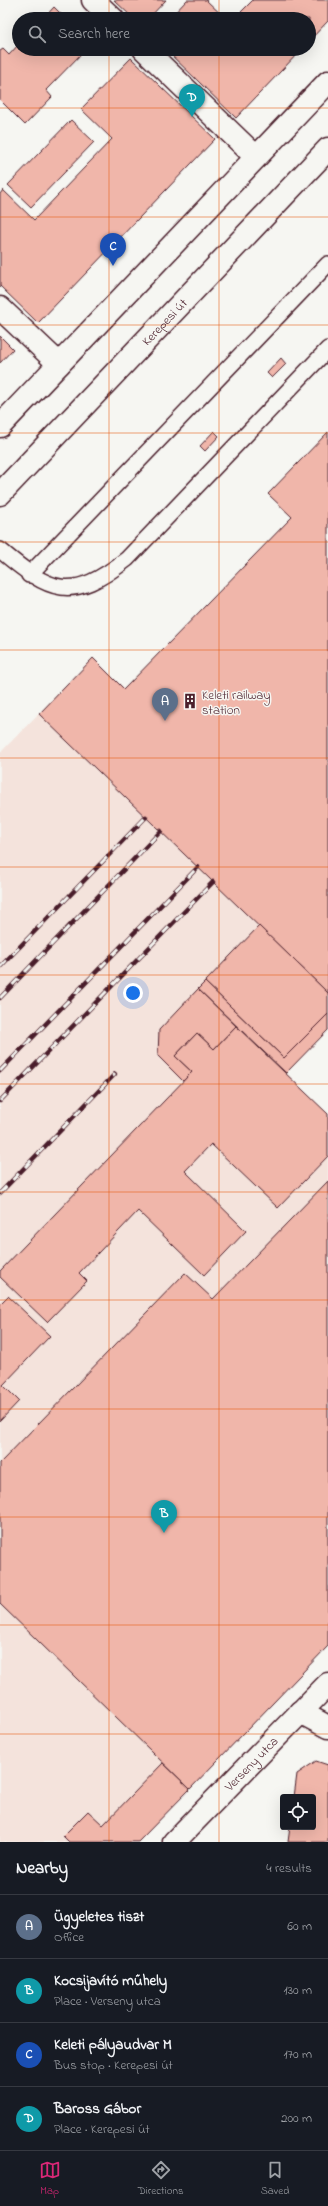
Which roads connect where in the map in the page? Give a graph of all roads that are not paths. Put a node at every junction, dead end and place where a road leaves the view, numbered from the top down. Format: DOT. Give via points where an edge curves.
graph roads {
  1 [pos="93,0"];
  2 [pos="106,12"];
  3 [pos="151,56"];
  4 [pos="328,82"];
  5 [pos="328,149"];
  6 [pos="256,157"];
  7 [pos="328,264"];
  8 [pos="0,308"];
  9 [pos="328,349"];
  10 [pos="59,364"];
  11 [pos="0,426"];
  12 [pos="0,494"];
  13 [pos="0,550"];
  14 [pos="29,575"];
  15 [pos="328,1684"];
  16 [pos="300,1712"];
  17 [pos="328,1727"];
  18 [pos="178,1841"];
  1 -- 2 [label="main road"];
  3 -- 6 [label="main road"];
  4 -- 6 [label="main road"];
  5 -- 12 [label="main road, Kerepesi út"];
  6 -- 10 [label="main road"];
  7 -- 14 [label="lane"];
  8 -- 10 [label="main road"];
  9 -- 14 [label="lane" via="127,559 110,572 94,582 76,588 58,587"];
  10 -- 11 [label="main road"];
  13 -- 14 [label="lane"];
  15 -- 16 [label="main road, Verseny utca"];
  16 -- 17 [label="main road"];
  16 -- 18 [label="main road, Verseny utca"];
}
